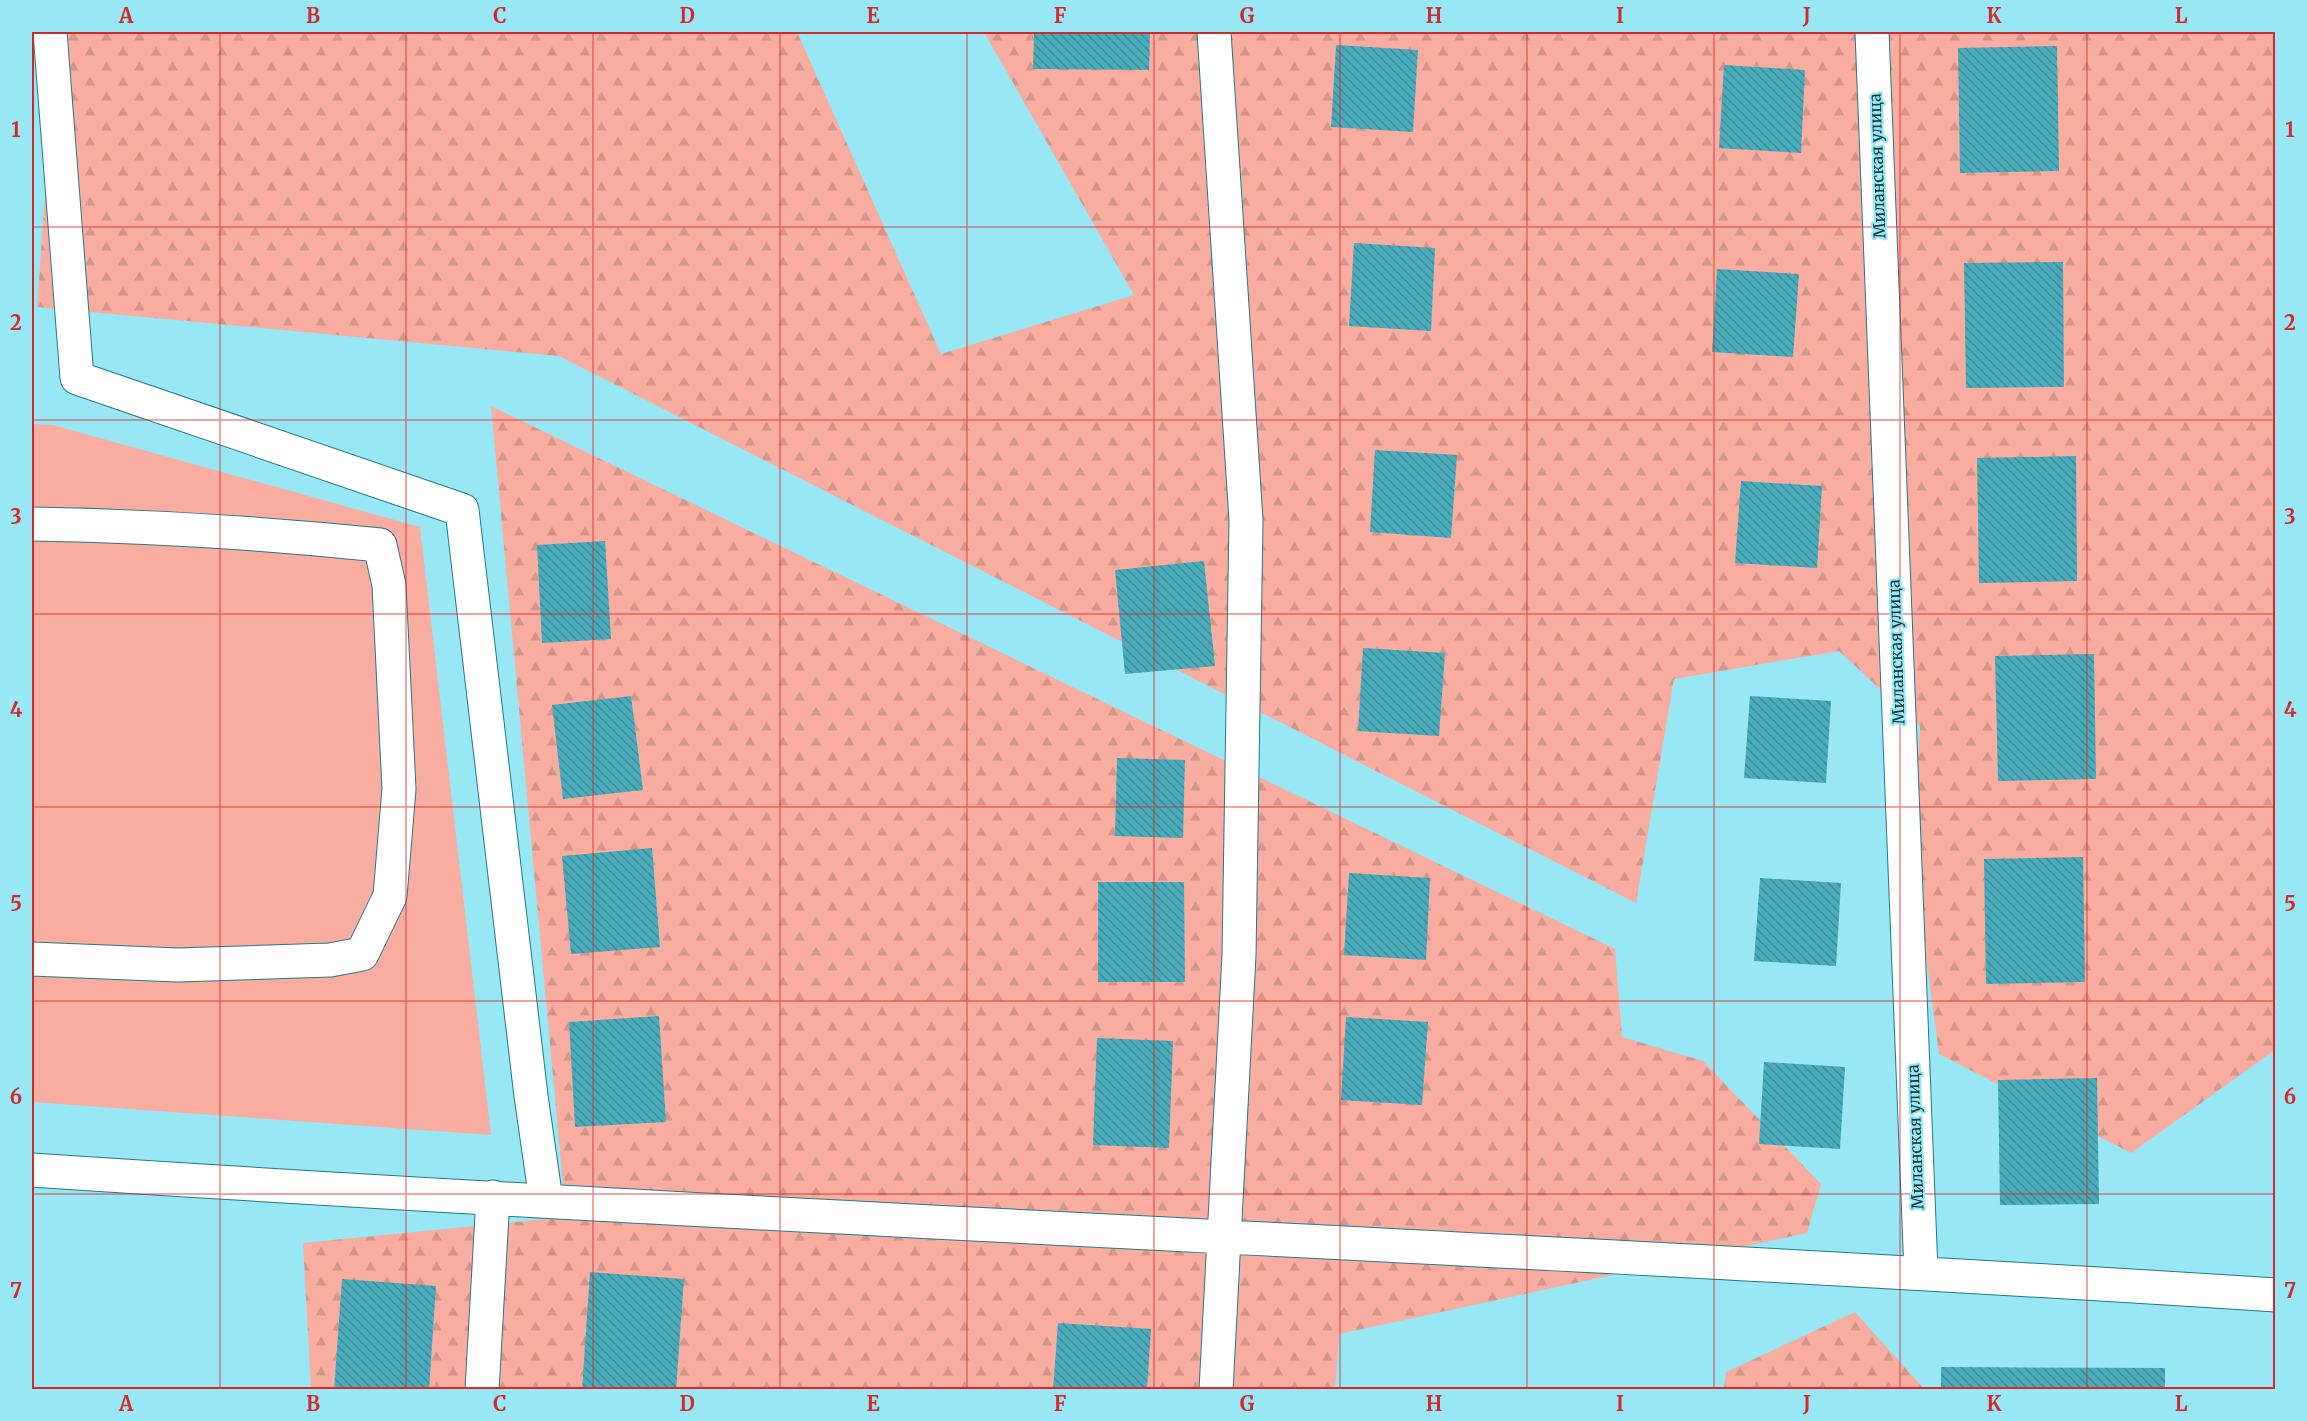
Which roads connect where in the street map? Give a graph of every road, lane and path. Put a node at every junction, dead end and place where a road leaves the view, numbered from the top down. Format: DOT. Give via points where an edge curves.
graph roads {
  1 [pos="50,32"];
  2 [pos="1214,32"];
  3 [pos="1872,32"];
  4 [pos="32,524"];
  5 [pos="32,959"];
  6 [pos="32,1170"];
  7 [pos="493,1197"];
  8 [pos="546,1200"];
  9 [pos="1224,1236"];
  10 [pos="1921,1272"];
  11 [pos="2276,1295"];
  12 [pos="483,1389"];
  13 [pos="1216,1389"];
  1 -- 8 [label="street" via="77,378 462,510"];
  2 -- 9 [label="street" via="1246,520 1239,955"];
  3 -- 10 [label="street, Миланская улица"];
  4 -- 5 [label="street" via="272,534 380,545 389,585 399,789 390,896 362,954 330,960 178,965"];
  6 -- 7 [label="street"];
  7 -- 8 [label="street"];
  7 -- 12 [label="street"];
  8 -- 9 [label="street"];
  9 -- 10 [label="street"];
  9 -- 13 [label="street"];
  10 -- 11 [label="street"];
}
